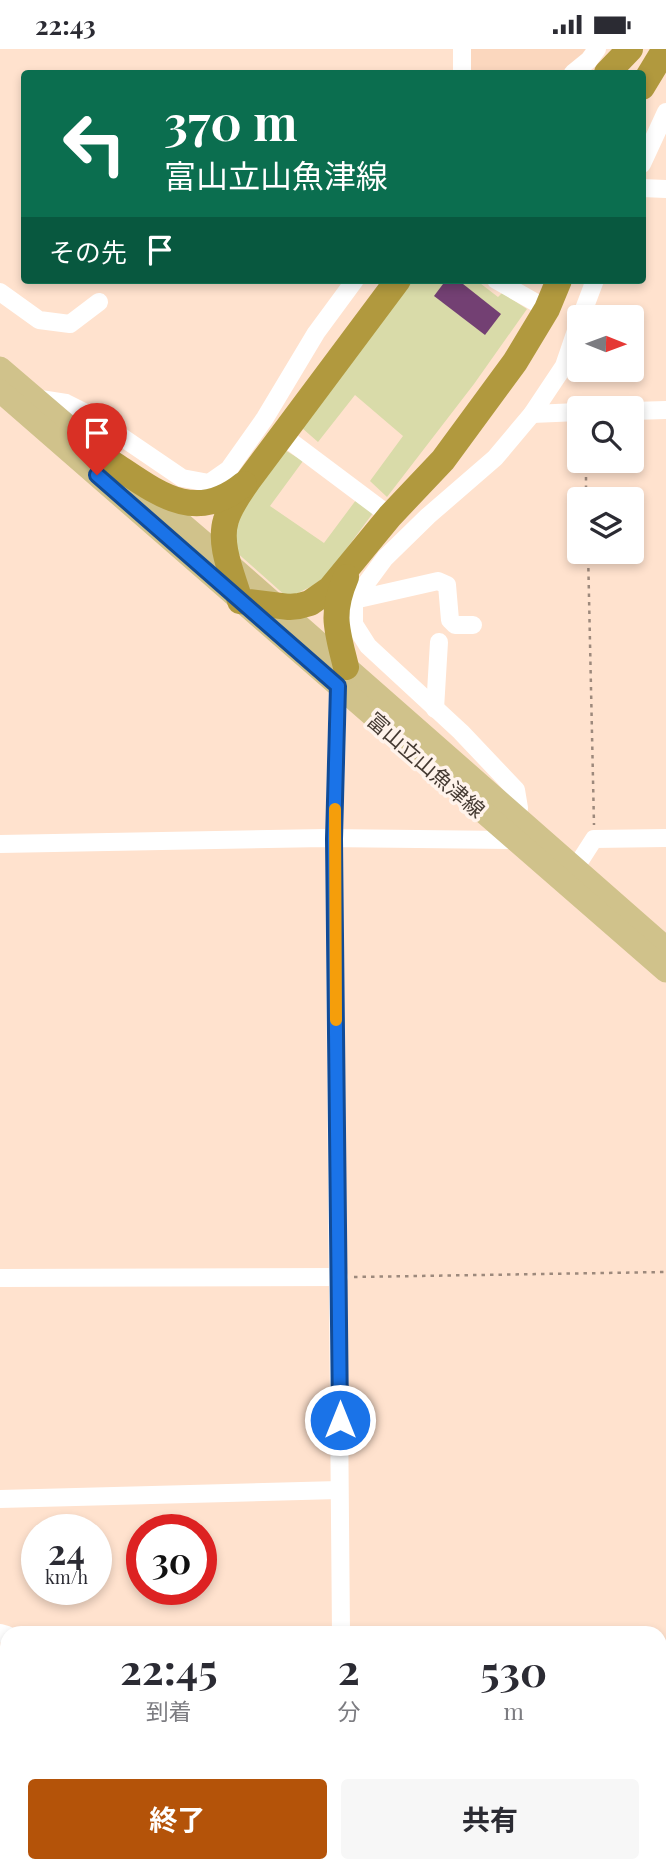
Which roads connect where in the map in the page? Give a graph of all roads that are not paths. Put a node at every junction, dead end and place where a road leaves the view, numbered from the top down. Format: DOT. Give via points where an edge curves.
graph roads {
  1 [pos="462,49"];
  2 [pos="597,49"];
  3 [pos="630,49"];
  4 [pos="665,49"];
  5 [pos="462,70"];
  6 [pos="577,70"];
  7 [pos="610,70"];
  8 [pos="646,80"];
  9 [pos="666,113"];
  10 [pos="646,156"];
  11 [pos="646,188"];
  12 [pos="666,189"];
  13 [pos="352,284"];
  14 [pos="395,284"];
  15 [pos="503,284"];
  16 [pos="557,284"];
  17 [pos="593,284"];
  18 [pos="0,292"];
  19 [pos="99,302"];
  20 [pos="586,305"];
  21 [pos="547,309"];
  22 [pos="567,357"];
  23 [pos="0,368"];
  24 [pos="0,391"];
  25 [pos="34,398"];
  26 [pos="666,410"];
  27 [pos="644,411"];
  28 [pos="567,413"];
  29 [pos="532,414"];
  30 [pos="282,435"];
  31 [pos="112,463"];
  32 [pos="248,481"];
  33 [pos="390,516"];
  34 [pos="230,565"];
  35 [pos="349,569"];
  36 [pos="355,600"];
  37 [pos="240,601"];
  38 [pos="276,605"];
  39 [pos="473,625"];
  40 [pos="439,642"];
  41 [pos="342,677"];
  42 [pos="435,709"];
  43 [pos="515,829"];
  44 [pos="666,838"];
  45 [pos="334,839"];
  46 [pos="0,844"];
  47 [pos="576,867"];
  48 [pos="666,948"];
  49 [pos="666,971"];
  50 [pos="339,1277"];
  51 [pos="0,1278"];
  52 [pos="339,1490"];
  53 [pos="0,1499"];
  54 [pos="341,1626"];
  1 -- 5 [label="street"];
  2 -- 6 [label="street"];
  3 -- 7 [label="highway"];
  4 -- 8 [label="highway"];
  9 -- 10 [label="street"];
  11 -- 12 [label="street"];
  13 -- 25 [label="street" via="229,469 209,483 181,478 66,403"];
  14 -- 30 [label="highway"];
  15 -- 21 [label="street"];
  16 -- 21 [label="highway"];
  17 -- 20 [label="street"];
  18 -- 19 [label="street" via="39,320 69,324"];
  21 -- 33 [label="highway" via="515,362 443,460"];
  22 -- 29 [label="street"];
  23 -- 25 [label="main road, 富山立山魚津線"];
  24 -- 37 [label="main road, 富山立山魚津線"];
  25 -- 31 [label="main road, 富山立山魚津線"];
  26 -- 27 [label="street"];
  28 -- 29 [label="street"];
  29 -- 36 [label="street" via="495,458 385,558"];
  30 -- 32 [label="highway"];
  30 -- 33 [label="street"];
  31 -- 32 [label="highway" via="171,499 191,504 218,501"];
  31 -- 34 [label="main road, 富山立山魚津線"];
  32 -- 34 [label="highway" via="224,529"];
  33 -- 35 [label="highway"];
  34 -- 37 [label="highway"];
  34 -- 38 [label="main road, 富山立山魚津線"];
  35 -- 38 [label="highway" via="310,603"];
  35 -- 41 [label="highway" via="335,606"];
  36 -- 39 [label="street" via="438,581 447,585 450,620 455,625"];
  36 -- 42 [label="street" via="354,624 368,646"];
  37 -- 38 [label="highway"];
  37 -- 41 [label="main road, 富山立山魚津線"];
  38 -- 41 [label="main road, 富山立山魚津線"];
  40 -- 42 [label="street"];
  41 -- 43 [label="main road, 富山立山魚津線"];
  41 -- 45 [label="street"];
  42 -- 43 [label="street" via="516,790"];
  43 -- 45 [label="street"];
  43 -- 47 [label="main road, 富山立山魚津線"];
  43 -- 49 [label="main road, 富山立山魚津線"];
  44 -- 47 [label="street" via="594,839"];
  45 -- 46 [label="street"];
  45 -- 50 [label="street"];
  47 -- 48 [label="main road, 富山立山魚津線"];
  50 -- 51 [label="street"];
  50 -- 52 [label="street"];
  52 -- 53 [label="street"];
  52 -- 54 [label="street"];
}
